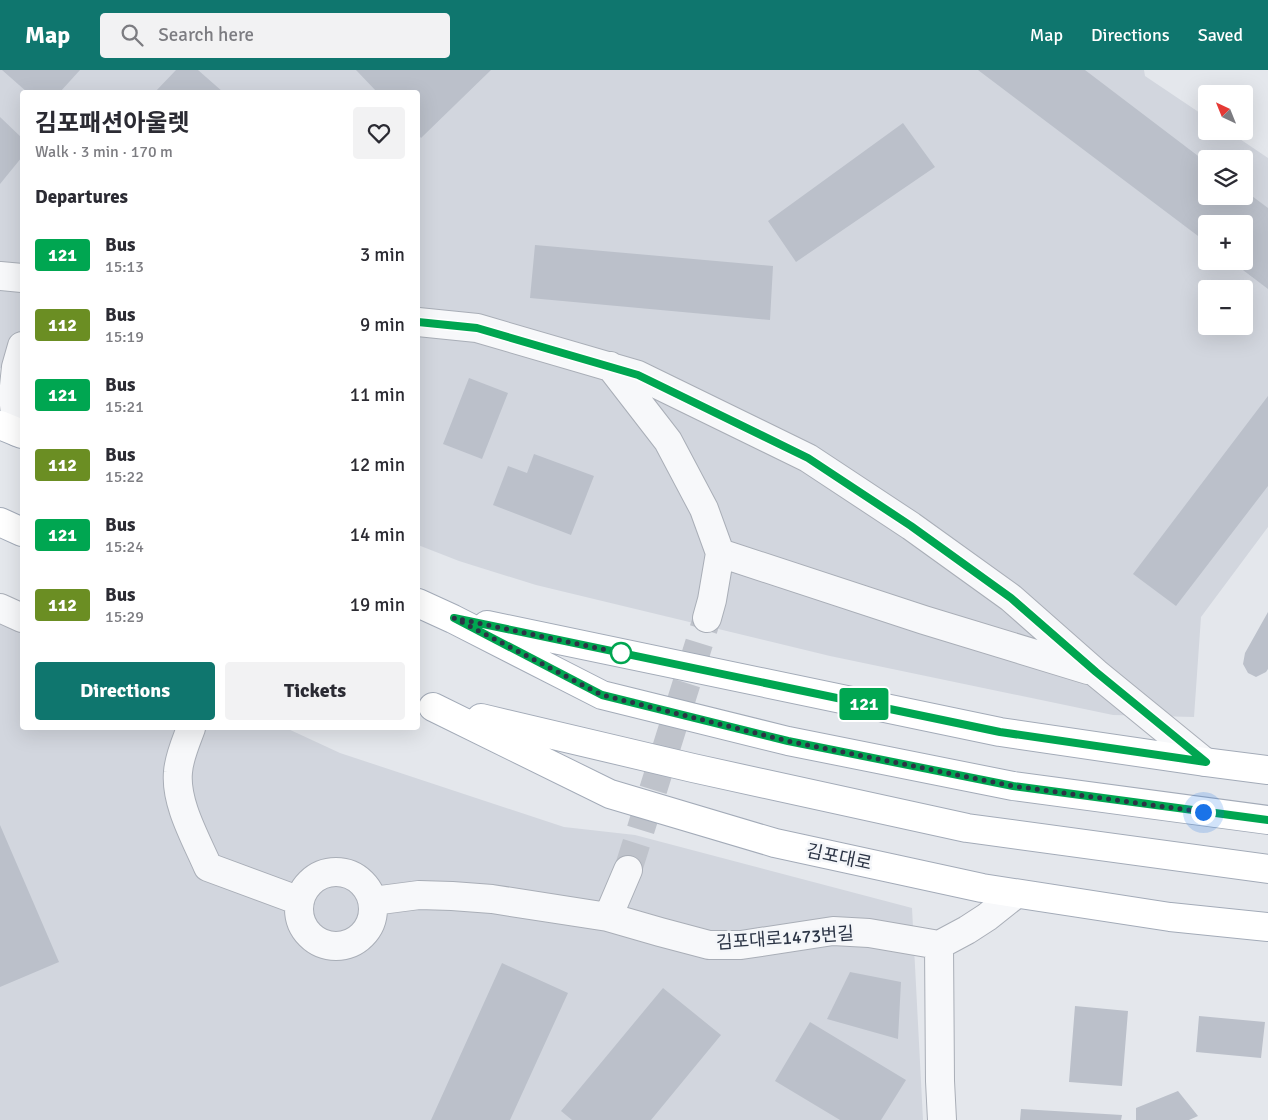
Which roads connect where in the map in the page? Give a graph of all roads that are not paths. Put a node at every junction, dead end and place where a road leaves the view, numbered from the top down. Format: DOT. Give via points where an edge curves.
graph roads {
  1 [pos="0,276"];
  2 [pos="20,278"];
  3 [pos="420,322"];
  4 [pos="20,353"];
  5 [pos="610,366"];
  6 [pos="13,430"];
  7 [pos="0,522"];
  8 [pos="20,531"];
  9 [pos="720,553"];
  10 [pos="420,604"];
  11 [pos="0,608"];
  12 [pos="20,617"];
  13 [pos="454,618"];
  14 [pos="707,618"];
  15 [pos="1096,672"];
  16 [pos="425,704"];
  17 [pos="190,730"];
  18 [pos="1206,762"];
  19 [pos="1268,770"];
  20 [pos="1268,820"];
  21 [pos="1268,869"];
  22 [pos="628,870"];
  23 [pos="1016,894"];
  24 [pos="372,900"];
  25 [pos="300,901"];
  26 [pos="608,917"];
  27 [pos="1268,927"];
  28 [pos="939,945"];
  29 [pos="942,1120"];
  1 -- 2 [label="lane"];
  3 -- 5 [label="lane" via="477,328"];
  4 -- 6 [label="lane" via="13,396"];
  5 -- 9 [label="lane" via="668,441 704,508"];
  5 -- 15 [label="lane" via="638,375 808,458 1011,598"];
  7 -- 8 [label="main road"];
  9 -- 14 [label="lane"];
  9 -- 15 [label="lane"];
  10 -- 13 [label="main road"];
  11 -- 12 [label="lane"];
  13 -- 18 [label="main road" via="1000,732"];
  13 -- 20 [label="main road" via="602,695 788,741 1013,786"];
  15 -- 18 [label="lane"];
  16 -- 21 [label="main road, 김포대로" via="693,768 967,828"];
  16 -- 23 [label="main road, 김포대로" via="610,794 774,843"];
  17 -- 25 [label="lane" via="178,772 178,789 208,867"];
  18 -- 19 [label="main road"];
  22 -- 26 [label="lane"];
  23 -- 27 [label="main road, 김포대로" via="1170,918"];
  23 -- 28 [label="lane" via="987,917"];
  24 -- 25 [label="lane" via="368,889 359,880 348,873 335,872 312,880"];
  24 -- 25 [label="lane" via="370,925 354,942 342,946 318,942 309,935 302,925"];
  24 -- 26 [label="lane, 김포대로1473번길" via="419,895 452,896"];
  26 -- 28 [label="lane, 김포대로1473번길" via="709,945 742,945 833,931 868,932"];
  28 -- 29 [label="lane"];
}
